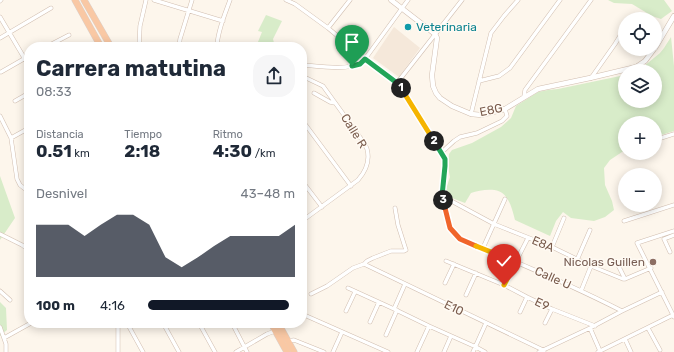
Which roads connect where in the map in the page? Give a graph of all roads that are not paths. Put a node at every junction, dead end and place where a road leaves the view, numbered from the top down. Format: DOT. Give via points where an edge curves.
graph roads {
  1 [pos="75,0"];
  2 [pos="84,0"];
  3 [pos="146,0"];
  4 [pos="154,0"];
  5 [pos="192,0"];
  6 [pos="230,0"];
  7 [pos="286,0"];
  8 [pos="298,0"];
  9 [pos="350,0"];
  10 [pos="391,0"];
  11 [pos="408,0"];
  12 [pos="462,0"];
  13 [pos="518,0"];
  14 [pos="560,0"];
  15 [pos="591,0"];
  16 [pos="295,4"];
  17 [pos="51,8"];
  18 [pos="402,8"];
  19 [pos="188,11"];
  20 [pos="674,16"];
  21 [pos="0,17"];
  22 [pos="223,21"];
  23 [pos="328,28"];
  24 [pos="9,33"];
  25 [pos="435,34"];
  26 [pos="69,35"];
  27 [pos="662,37"];
  28 [pos="0,38"];
  29 [pos="618,39"];
  30 [pos="56,42"];
  31 [pos="97,42"];
  32 [pos="108,42"];
  33 [pos="139,42"];
  34 [pos="180,42"];
  35 [pos="217,42"];
  36 [pos="24,56"];
  37 [pos="649,56"];
  38 [pos="24,59"];
  39 [pos="365,59"];
  40 [pos="307,65"];
  41 [pos="1,72"];
  42 [pos="307,78"];
  43 [pos="590,78"];
  44 [pos="479,81"];
  45 [pos="397,83"];
  46 [pos="314,93"];
  47 [pos="24,96"];
  48 [pos="524,97"];
  49 [pos="15,101"];
  50 [pos="335,103"];
  51 [pos="505,109"];
  52 [pos="471,114"];
  53 [pos="0,116"];
  54 [pos="307,127"];
  55 [pos="24,131"];
  56 [pos="674,134"];
  57 [pos="11,138"];
  58 [pos="662,138"];
  59 [pos="442,152"];
  60 [pos="351,186"];
  61 [pos="24,188"];
  62 [pos="307,188"];
  63 [pos="442,196"];
  64 [pos="505,199"];
  65 [pos="674,205"];
  66 [pos="322,207"];
  67 [pos="394,208"];
  68 [pos="307,218"];
  69 [pos="564,218"];
  70 [pos="624,221"];
  71 [pos="494,224"];
  72 [pos="590,230"];
  73 [pos="674,231"];
  74 [pos="0,234"];
  75 [pos="674,235"];
  76 [pos="528,238"];
  77 [pos="24,246"];
  78 [pos="552,247"];
  79 [pos="483,248"];
  80 [pos="670,252"];
  81 [pos="577,260"];
  82 [pos="446,261"];
  83 [pos="616,261"];
  84 [pos="516,262"];
  85 [pos="364,264"];
  86 [pos="454,264"];
  87 [pos="591,266"];
  88 [pos="651,268"];
  89 [pos="476,273"];
  90 [pos="624,279"];
  91 [pos="444,283"];
  92 [pos="405,284"];
  93 [pos="504,285"];
  94 [pos="348,288"];
  95 [pos="581,290"];
  96 [pos="0,291"];
  97 [pos="355,292"];
  98 [pos="662,292"];
  99 [pos="311,294"];
  100 [pos="466,295"];
  101 [pos="527,298"];
  102 [pos="10,300"];
  103 [pos="379,302"];
  104 [pos="395,309"];
  105 [pos="552,309"];
  106 [pos="346,311"];
  107 [pos="622,311"];
  108 [pos="520,312"];
  109 [pos="307,316"];
  110 [pos="674,316"];
  111 [pos="370,322"];
  112 [pos="486,323"];
  113 [pos="545,323"];
  114 [pos="428,326"];
  115 [pos="595,326"];
  116 [pos="0,327"];
  117 [pos="24,327"];
  118 [pos="118,328"];
  119 [pos="130,328"];
  120 [pos="166,328"];
  121 [pos="202,328"];
  122 [pos="234,328"];
  123 [pos="274,328"];
  124 [pos="280,328"];
  125 [pos="590,328"];
  126 [pos="648,328"];
  127 [pos="275,331"];
  128 [pos="342,332"];
  129 [pos="386,335"];
  130 [pos="451,336"];
  131 [pos="4,338"];
  132 [pos="625,339"];
  133 [pos="287,341"];
  134 [pos="244,347"];
  135 [pos="476,347"];
  136 [pos="660,350"];
  137 [pos="542,351"];
  138 [pos="6,352"];
  139 [pos="118,352"];
  140 [pos="143,352"];
  141 [pos="179,352"];
  142 [pos="215,352"];
  143 [pos="236,352"];
  144 [pos="247,352"];
  145 [pos="287,352"];
  146 [pos="294,352"];
  147 [pos="324,352"];
  148 [pos="333,352"];
  149 [pos="388,352"];
  150 [pos="417,352"];
  151 [pos="444,352"];
  152 [pos="473,352"];
  153 [pos="485,352"];
  154 [pos="600,352"];
  155 [pos="631,352"];
  1 -- 31 [label="highway"];
  2 -- 32 [label="highway"];
  3 -- 33 [label="street"];
  4 -- 19 [label="street"];
  5 -- 19 [label="street"];
  6 -- 22 [label="street"];
  7 -- 16 [label="street"];
  8 -- 16 [label="street"];
  9 -- 23 [label="street"];
  10 -- 18 [label="street"];
  11 -- 18 [label="street"];
  12 -- 25 [label="street"];
  13 -- 44 [label="street" via="491,33"];
  14 -- 44 [label="street" via="510,68 499,76"];
  15 -- 48 [label="street" via="525,90"];
  16 -- 23 [label="street"];
  17 -- 24 [label="street"];
  18 -- 25 [label="street"];
  18 -- 39 [label="street"];
  19 -- 22 [label="street"];
  19 -- 34 [label="street"];
  20 -- 27 [label="street, E8G"];
  21 -- 24 [label="street"];
  22 -- 35 [label="street"];
  23 -- 39 [label="street"];
  24 -- 28 [label="street"];
  24 -- 36 [label="street"];
  25 -- 45 [label="street"];
  25 -- 52 [label="street, E8G" via="437,38 432,81 436,92 446,103"];
  26 -- 30 [label="street"];
  29 -- 43 [label="street"];
  37 -- 43 [label="street, E8G" via="636,67"];
  38 -- 41 [label="street"];
  39 -- 40 [label="street" via="360,64 352,66"];
  39 -- 45 [label="street"];
  42 -- 50 [label="street, Calle R" via="323,86"];
  43 -- 48 [label="street, E8G" via="544,87"];
  44 -- 52 [label="street"];
  45 -- 59 [label="street"];
  46 -- 50 [label="street"];
  47 -- 49 [label="street"];
  48 -- 51 [label="street, E8G"];
  50 -- 60 [label="street, Calle R" via="367,149 368,160 364,173"];
  51 -- 52 [label="street, E8G" via="481,115"];
  51 -- 59 [label="street" via="506,116 502,121 477,133 460,137"];
  53 -- 57 [label="street"];
  54 -- 60 [label="street"];
  55 -- 57 [label="street"];
  56 -- 58 [label="street"];
  57 -- 61 [label="street" via="17,179"];
  59 -- 63 [label="street, Calle U" via="445,159"];
  60 -- 66 [label="street, Calle R"];
  62 -- 66 [label="street"];
  63 -- 71 [label="street, E8A"];
  63 -- 79 [label="street, Calle U" via="450,228 454,234"];
  64 -- 71 [label="street"];
  65 -- 70 [label="street"];
  66 -- 68 [label="street, Calle R"];
  67 -- 85 [label="street" via="406,250 391,251"];
  69 -- 78 [label="street"];
  71 -- 76 [label="street, E8A"];
  71 -- 79 [label="street"];
  72 -- 81 [label="street"];
  73 -- 88 [label="street" via="637,243"];
  74 -- 77 [label="street"];
  75 -- 80 [label="street" via="664,239"];
  76 -- 78 [label="street, E8A"];
  76 -- 84 [label="street"];
  78 -- 81 [label="street, E8A"];
  79 -- 84 [label="street, Calle U"];
  81 -- 87 [label="street, E8A"];
  82 -- 86 [label="street, E9"];
  83 -- 90 [label="street"];
  84 -- 93 [label="street"];
  84 -- 95 [label="street, Calle U"];
  85 -- 92 [label="street, E10"];
  85 -- 99 [label="street"];
  86 -- 89 [label="street, E9"];
  86 -- 91 [label="street"];
  87 -- 90 [label="street, E8A"];
  87 -- 95 [label="street"];
  88 -- 90 [label="street"];
  88 -- 98 [label="street"];
  89 -- 93 [label="street, E9"];
  89 -- 100 [label="street"];
  92 -- 104 [label="street"];
  92 -- 112 [label="street, E10"];
  93 -- 101 [label="street, E9"];
  94 -- 97 [label="street"];
  95 -- 107 [label="street, Calle U"];
  96 -- 102 [label="street"];
  97 -- 103 [label="street"];
  97 -- 106 [label="street"];
  98 -- 107 [label="street"];
  98 -- 110 [label="street"];
  101 -- 105 [label="street, E9"];
  101 -- 108 [label="street"];
  103 -- 104 [label="street"];
  103 -- 111 [label="street"];
  104 -- 114 [label="street"];
  104 -- 129 [label="street"];
  105 -- 113 [label="street"];
  105 -- 115 [label="street, E9"];
  107 -- 115 [label="street"];
  109 -- 128 [label="street"];
  110 -- 126 [label="street"];
  112 -- 135 [label="street"];
  112 -- 137 [label="street, E10"];
  114 -- 130 [label="street"];
  114 -- 150 [label="street"];
  115 -- 125 [label="street"];
  116 -- 131 [label="street"];
  117 -- 131 [label="street"];
  118 -- 139 [label="street"];
  119 -- 140 [label="street"];
  120 -- 141 [label="street"];
  121 -- 142 [label="street"];
  122 -- 134 [label="street"];
  123 -- 127 [label="highway"];
  124 -- 133 [label="highway"];
  125 -- 137 [label="street"];
  125 -- 154 [label="street"];
  126 -- 132 [label="street"];
  126 -- 136 [label="street"];
  127 -- 134 [label="street"];
  127 -- 145 [label="highway"];
  128 -- 148 [label="street"];
  128 -- 149 [label="street"];
  130 -- 135 [label="street"];
  130 -- 151 [label="street"];
  131 -- 138 [label="street"];
  132 -- 154 [label="street"];
  132 -- 155 [label="street"];
  133 -- 146 [label="highway"];
  133 -- 147 [label="street" via="294,340"];
  134 -- 143 [label="street"];
  134 -- 144 [label="street"];
  135 -- 152 [label="street"];
  135 -- 153 [label="street"];
}
